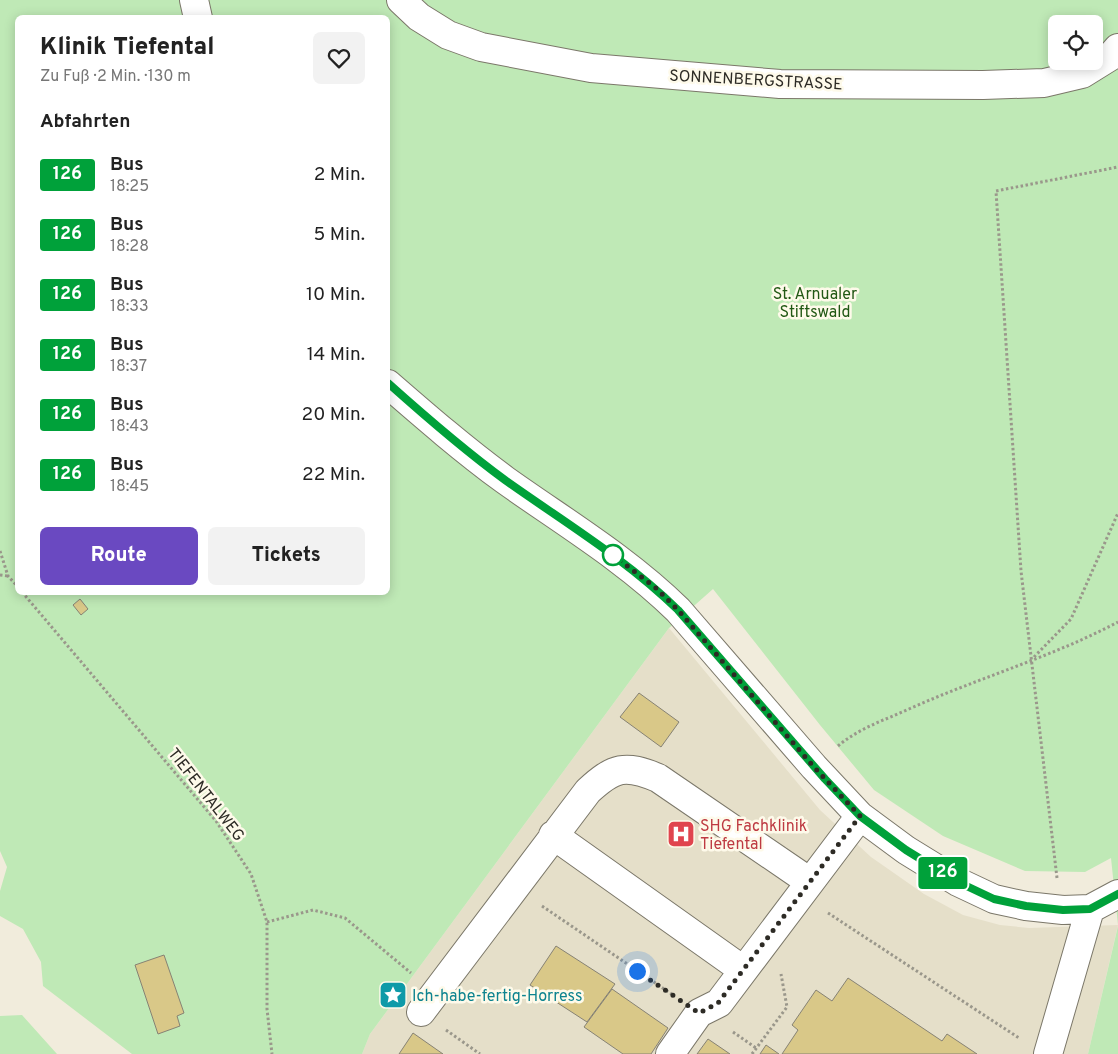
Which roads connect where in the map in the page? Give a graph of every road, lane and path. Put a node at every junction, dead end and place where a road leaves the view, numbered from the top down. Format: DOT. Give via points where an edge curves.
graph roads {
  1 [pos="194,0"];
  2 [pos="401,0"];
  3 [pos="197,15"];
  4 [pos="1118,48"];
  5 [pos="1118,167"];
  6 [pos="390,386"];
  7 [pos="1118,513"];
  8 [pos="0,551"];
  9 [pos="0,574"];
  10 [pos="8,576"];
  11 [pos="15,584"];
  12 [pos="25,595"];
  13 [pos="1118,622"];
  14 [pos="1031,660"];
  15 [pos="814,767"];
  16 [pos="860,816"];
  17 [pos="554,835"];
  18 [pos="1058,880"];
  19 [pos="514,887"];
  20 [pos="805,889"];
  21 [pos="1118,894"];
  22 [pos="1090,909"];
  23 [pos="266,922"];
  24 [pos="773,932"];
  25 [pos="743,970"];
  26 [pos="428,1003"];
  27 [pos="699,1013"];
  28 [pos="1019,1038"];
  29 [pos="756,1048"];
  30 [pos="272,1054"];
  31 [pos="480,1054"];
  32 [pos="670,1054"];
  33 [pos="752,1054"];
  34 [pos="1048,1054"];
  1 -- 3 [label="street"];
  2 -- 4 [label="street, SONNENBERGSTRASSE" via="419,17 448,35 481,46 591,68 780,84 1044,83 1082,74"];
  5 -- 14 [label="path" via="996,191 1021,570"];
  6 -- 15 [label="street" via="505,479 656,588"];
  7 -- 14 [label="path" via="1071,620"];
  8 -- 10 [label="path"];
  9 -- 10 [label="path"];
  10 -- 11 [label="path"];
  12 -- 23 [label="path, TIEFENTALWEG" via="216,821 251,874"];
  13 -- 14 [label="path"];
  14 -- 15 [label="path" via="941,694 852,734"];
  14 -- 18 [label="path"];
  15 -- 16 [label="street"];
  16 -- 20 [label="street"];
  16 -- 22 [label="street" via="906,850 958,882 994,899 1063,910"];
  17 -- 19 [label="street"];
  17 -- 20 [label="street" via="601,779 621,769 641,771 658,778"];
  17 -- 25 [label="street"];
  19 -- 26 [label="street"];
  19 -- 27 [label="path"];
  20 -- 24 [label="street"];
  20 -- 28 [label="path"];
  21 -- 22 [label="street"];
  22 -- 34 [label="street"];
  23 -- 26 [label="path" via="313,910 345,918"];
  23 -- 30 [label="path, TIEFENTALWEG" via="267,1009"];
  24 -- 25 [label="street"];
  24 -- 29 [label="path" via="787,1007"];
  25 -- 27 [label="street" via="718,1003"];
  26 -- 31 [label="path"];
  27 -- 29 [label="path" via="717,1020"];
  27 -- 32 [label="street"];
  29 -- 33 [label="path"];
}
